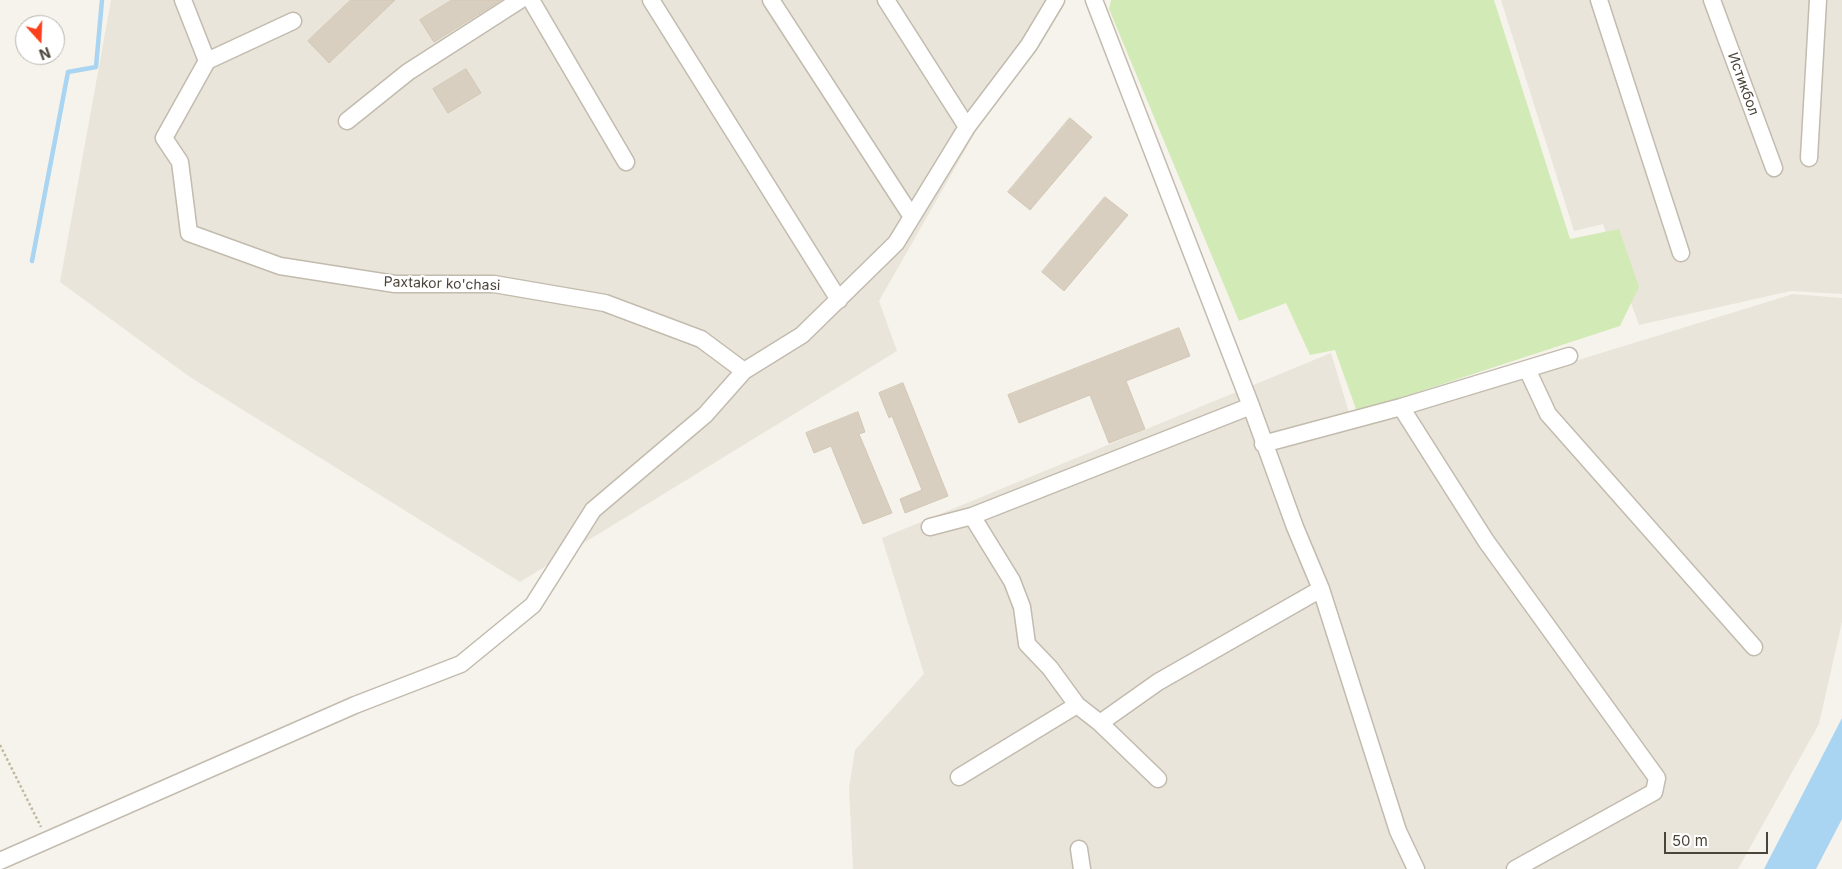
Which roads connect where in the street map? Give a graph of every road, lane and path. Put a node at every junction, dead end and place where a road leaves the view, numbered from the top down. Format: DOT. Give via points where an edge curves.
graph roads {
  1 [pos="183,0"];
  2 [pos="520,0"];
  3 [pos="531,0"];
  4 [pos="651,0"];
  5 [pos="771,0"];
  6 [pos="886,0"];
  7 [pos="1056,0"];
  8 [pos="1094,0"];
  9 [pos="1599,0"];
  10 [pos="1712,0"];
  11 [pos="1818,0"];
  12 [pos="293,20"];
  13 [pos="207,62"];
  14 [pos="347,121"];
  15 [pos="967,127"];
  16 [pos="1809,158"];
  17 [pos="626,162"];
  18 [pos="1774,168"];
  19 [pos="912,217"];
  20 [pos="1681,253"];
  21 [pos="839,300"];
  22 [pos="1569,356"];
  23 [pos="1527,369"];
  24 [pos="744,371"];
  25 [pos="1251,406"];
  26 [pos="1400,407"];
  27 [pos="1263,444"];
  28 [pos="972,516"];
  29 [pos="930,527"];
  30 [pos="1321,589"];
  31 [pos="1754,647"];
  32 [pos="1077,705"];
  33 [pos="1100,723"];
  34 [pos="0,745"];
  35 [pos="959,777"];
  36 [pos="1158,779"];
  37 [pos="48,841"];
  38 [pos="1079,849"];
  39 [pos="0,861"];
  40 [pos="1082,869"];
  41 [pos="1416,869"];
  42 [pos="1515,869"];
  1 -- 13 [label="street"];
  2 -- 14 [label="street" via="408,72"];
  3 -- 17 [label="street"];
  4 -- 21 [label="street"];
  5 -- 19 [label="street"];
  6 -- 15 [label="street"];
  7 -- 15 [label="street" via="1029,45"];
  8 -- 25 [label="street"];
  9 -- 20 [label="street"];
  10 -- 18 [label="street, Истикбол"];
  11 -- 16 [label="street"];
  12 -- 13 [label="street"];
  13 -- 24 [label="street, Paxtakor ko'chasi" via="164,138 180,162 189,233 290,268 395,284 494,284 605,303 701,339"];
  15 -- 19 [label="street"];
  19 -- 21 [label="street" via="896,243"];
  21 -- 24 [label="street" via="802,335"];
  22 -- 23 [label="street"];
  23 -- 26 [label="street"];
  23 -- 31 [label="street" via="1548,414"];
  24 -- 37 [label="street" via="705,415 594,510 533,605 461,664 355,705"];
  25 -- 27 [label="street"];
  25 -- 28 [label="street"];
  26 -- 27 [label="street"];
  26 -- 42 [label="street" via="1486,541 1657,778 1654,792"];
  27 -- 30 [label="street"];
  28 -- 29 [label="street"];
  28 -- 32 [label="street" via="1012,581 1022,607 1027,644 1050,668"];
  30 -- 33 [label="street" via="1158,682"];
  30 -- 41 [label="street" via="1398,831"];
  32 -- 33 [label="street"];
  32 -- 35 [label="street"];
  33 -- 36 [label="street"];
  34 -- 37 [label="path"];
  37 -- 39 [label="street"];
  38 -- 40 [label="street"];
}
